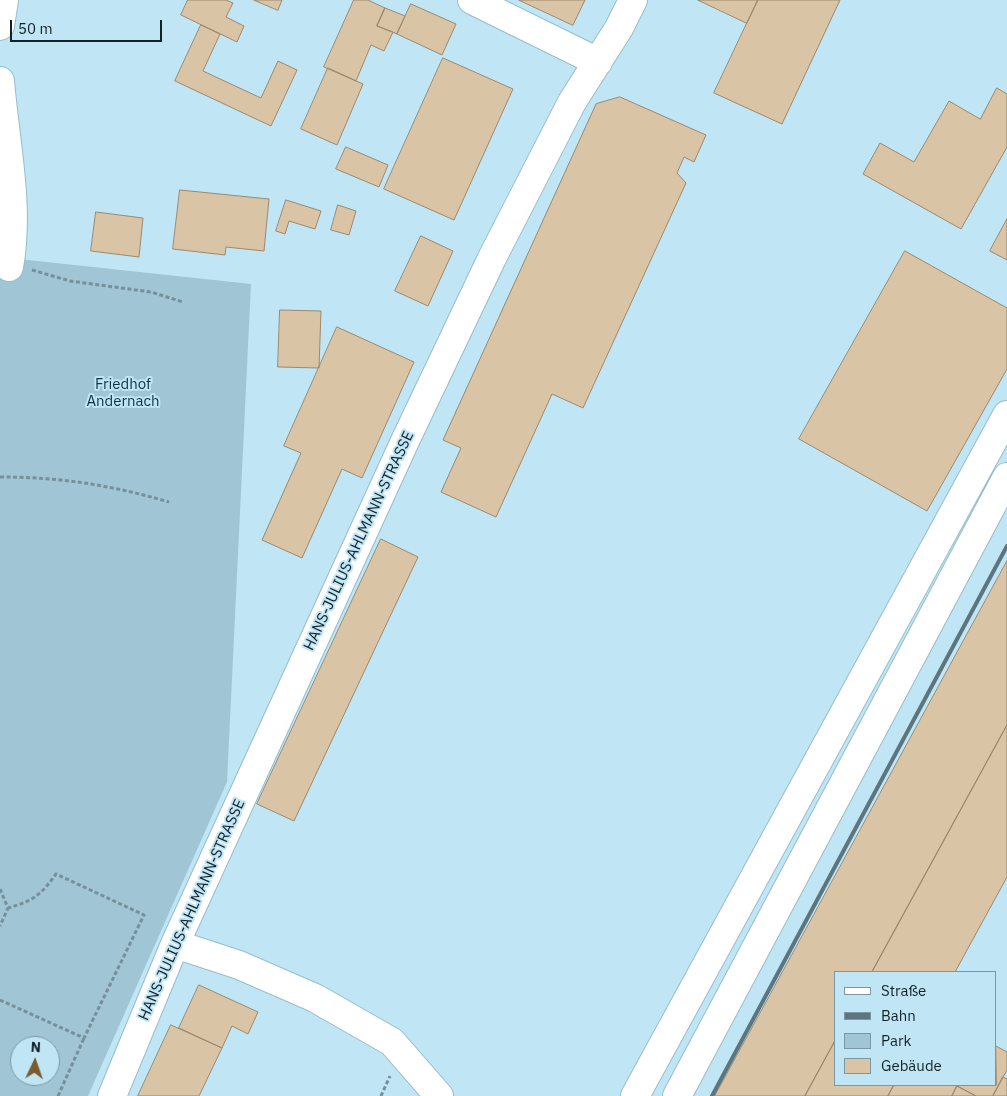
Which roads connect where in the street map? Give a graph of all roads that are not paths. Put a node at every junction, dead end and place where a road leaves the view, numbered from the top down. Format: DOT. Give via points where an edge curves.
graph roads {
  1 [pos="4,0"];
  2 [pos="472,0"];
  3 [pos="633,0"];
  4 [pos="0,26"];
  5 [pos="598,62"];
  6 [pos="0,81"];
  7 [pos="9,267"];
  8 [pos="1007,415"];
  9 [pos="1007,477"];
  10 [pos="175,944"];
  11 [pos="112,1096"];
  12 [pos="438,1096"];
  13 [pos="635,1096"];
  14 [pos="677,1096"];
  1 -- 4 [label="street"];
  2 -- 5 [label="street"];
  3 -- 5 [label="street, HANS-JULIUS-AHLMANN-STRASSE"];
  5 -- 10 [label="street, HANS-JULIUS-AHLMANN-STRASSE" via="572,102 492,258"];
  6 -- 7 [label="street" via="14,238"];
  8 -- 13 [label="street"];
  9 -- 14 [label="street"];
  10 -- 11 [label="street, HANS-JULIUS-AHLMANN-STRASSE"];
  10 -- 12 [label="street" via="239,964 315,998 392,1042"];
}
